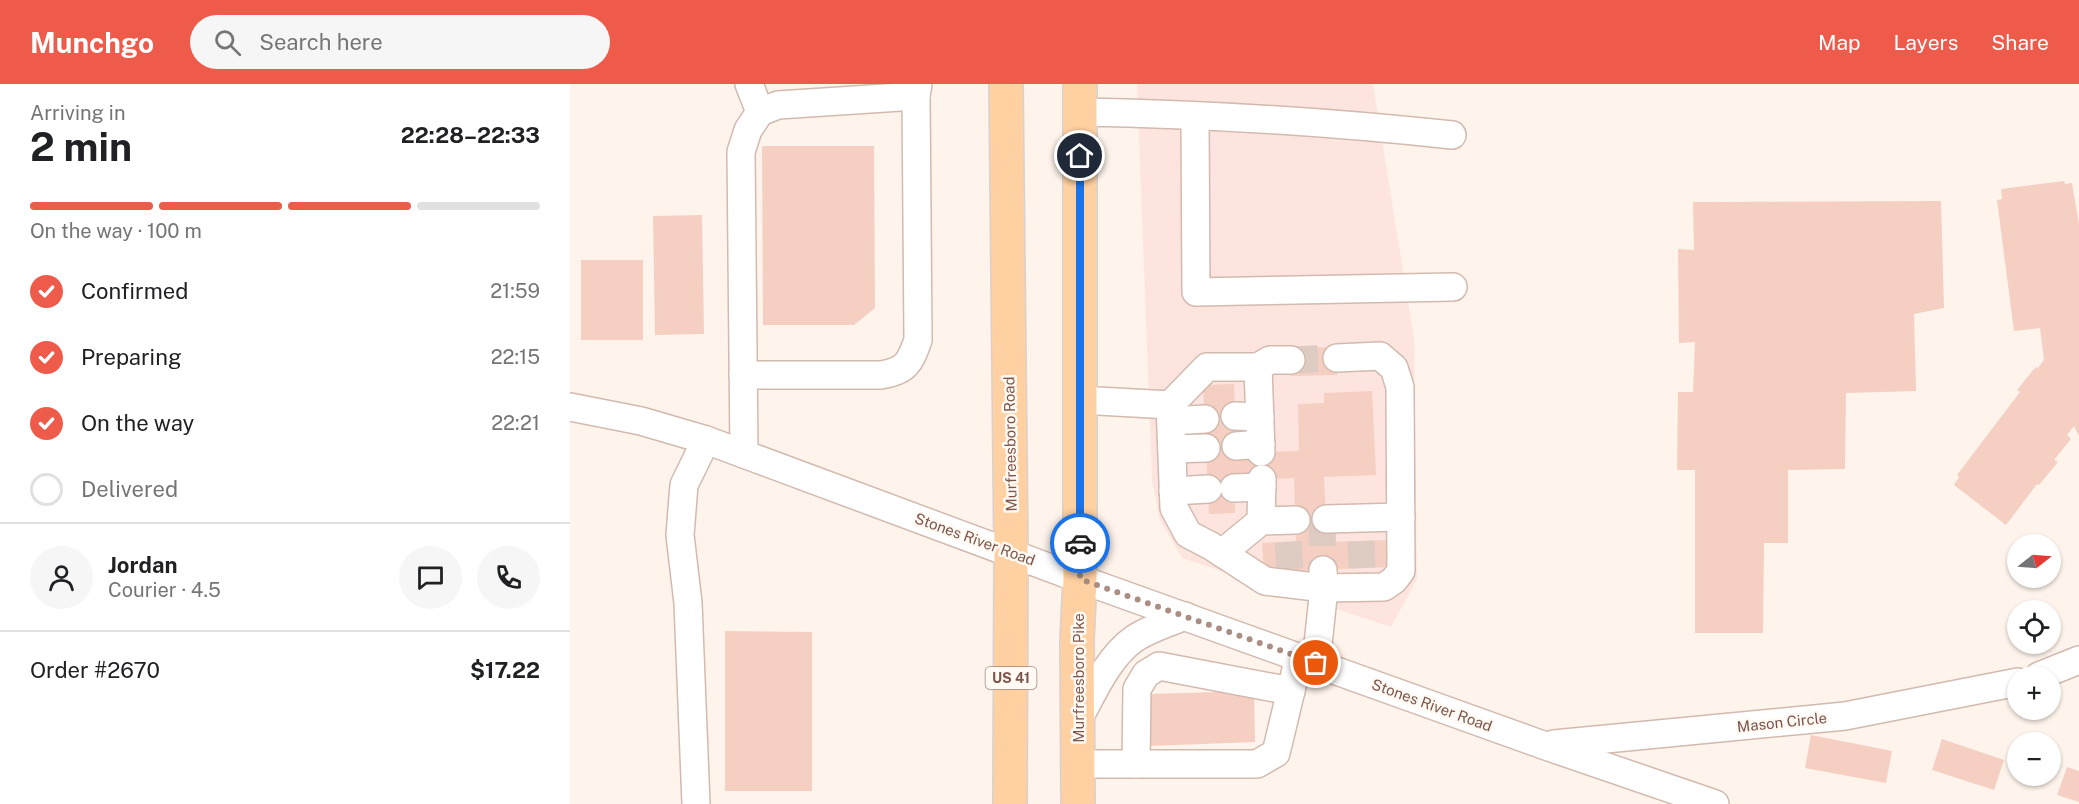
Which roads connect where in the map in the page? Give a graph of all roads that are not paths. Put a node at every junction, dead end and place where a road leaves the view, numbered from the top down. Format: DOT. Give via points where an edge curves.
graph roads {
  1 [pos="749,84"];
  2 [pos="1001,87"];
  3 [pos="917,90"];
  4 [pos="1080,98"];
  5 [pos="760,112"];
  6 [pos="1195,116"];
  7 [pos="1452,135"];
  8 [pos="1452,287"];
  9 [pos="1337,358"];
  10 [pos="1291,360"];
  11 [pos="1258,367"];
  12 [pos="743,375"];
  13 [pos="1080,400"];
  14 [pos="570,407"];
  15 [pos="1171,413"];
  16 [pos="1205,419"];
  17 [pos="706,440"];
  18 [pos="1206,448"];
  19 [pos="1253,448"];
  20 [pos="1172,449"];
  21 [pos="744,454"];
  22 [pos="1234,488"];
  23 [pos="1208,489"];
  24 [pos="1173,491"];
  25 [pos="1401,518"];
  26 [pos="1326,519"];
  27 [pos="1261,521"];
  28 [pos="1291,527"];
  29 [pos="1011,553"];
  30 [pos="1222,553"];
  31 [pos="1080,579"];
  32 [pos="1323,579"];
  33 [pos="1185,616"];
  34 [pos="1307,660"];
  35 [pos="2079,660"];
  36 [pos="2061,667"];
  37 [pos="2007,684"];
  38 [pos="1291,691"];
  39 [pos="1078,720"];
  40 [pos="1544,745"];
  41 [pos="1078,764"];
  42 [pos="1136,764"];
  43 [pos="1666,796"];
  44 [pos="696,804"];
  45 [pos="1010,804"];
  46 [pos="1078,804"];
  47 [pos="1715,804"];
  1 -- 5 [label="street"];
  2 -- 29 [label="main road, Murfreesboro Road"];
  3 -- 5 [label="street" via="778,105"];
  3 -- 12 [label="street" via="918,340 910,362 896,373 881,375"];
  4 -- 6 [label="street"];
  4 -- 13 [label="main road, Murfreesboro Pike"];
  5 -- 12 [label="street" via="748,130 741,152"];
  6 -- 7 [label="street"];
  6 -- 8 [label="street" via="1196,292"];
  9 -- 25 [label="street" via="1380,356 1394,368 1400,387"];
  10 -- 11 [label="street" via="1270,360"];
  11 -- 15 [label="street" via="1207,367"];
  11 -- 19 [label="street" via="1248,417"];
  12 -- 21 [label="street"];
  13 -- 15 [label="street"];
  13 -- 31 [label="main road, Murfreesboro Pike"];
  14 -- 17 [label="street, Stones River Road" via="641,421"];
  15 -- 16 [label="street"];
  15 -- 20 [label="street"];
  17 -- 21 [label="street, Stones River Road"];
  17 -- 44 [label="street" via="684,485 680,535 688,603"];
  18 -- 20 [label="street"];
  20 -- 24 [label="street"];
  21 -- 29 [label="street, Stones River Road"];
  22 -- 27 [label="street" via="1262,483"];
  23 -- 24 [label="street"];
  24 -- 30 [label="street" via="1174,508 1188,534"];
  25 -- 26 [label="street" via="1361,530"];
  25 -- 32 [label="street" via="1401,571 1394,580 1384,587 1362,578"];
  27 -- 28 [label="street"];
  27 -- 30 [label="street"];
  29 -- 31 [label="street, Stones River Road"];
  29 -- 45 [label="main road, Murfreesboro Road / US 41"];
  30 -- 32 [label="street" via="1265,582"];
  31 -- 33 [label="street, Stones River Road"];
  31 -- 39 [label="main road, Murfreesboro Pike"];
  32 -- 34 [label="street"];
  33 -- 34 [label="street, Stones River Road"];
  33 -- 39 [label="street" via="1134,639 1121,650"];
  34 -- 38 [label="street"];
  34 -- 40 [label="street, Stones River Road"];
  35 -- 36 [label="street"];
  37 -- 40 [label="street, Mason Circle" via="1845,716"];
  38 -- 42 [label="street" via="1276,753 1257,764"];
  38 -- 42 [label="street" via="1159,666 1146,674 1137,688"];
  39 -- 41 [label="main road, Murfreesboro Pike"];
  40 -- 43 [label="street, Stones River Road"];
  41 -- 42 [label="street"];
  41 -- 46 [label="main road, Murfreesboro Pike"];
  43 -- 47 [label="street, Stones River Road"];
}
